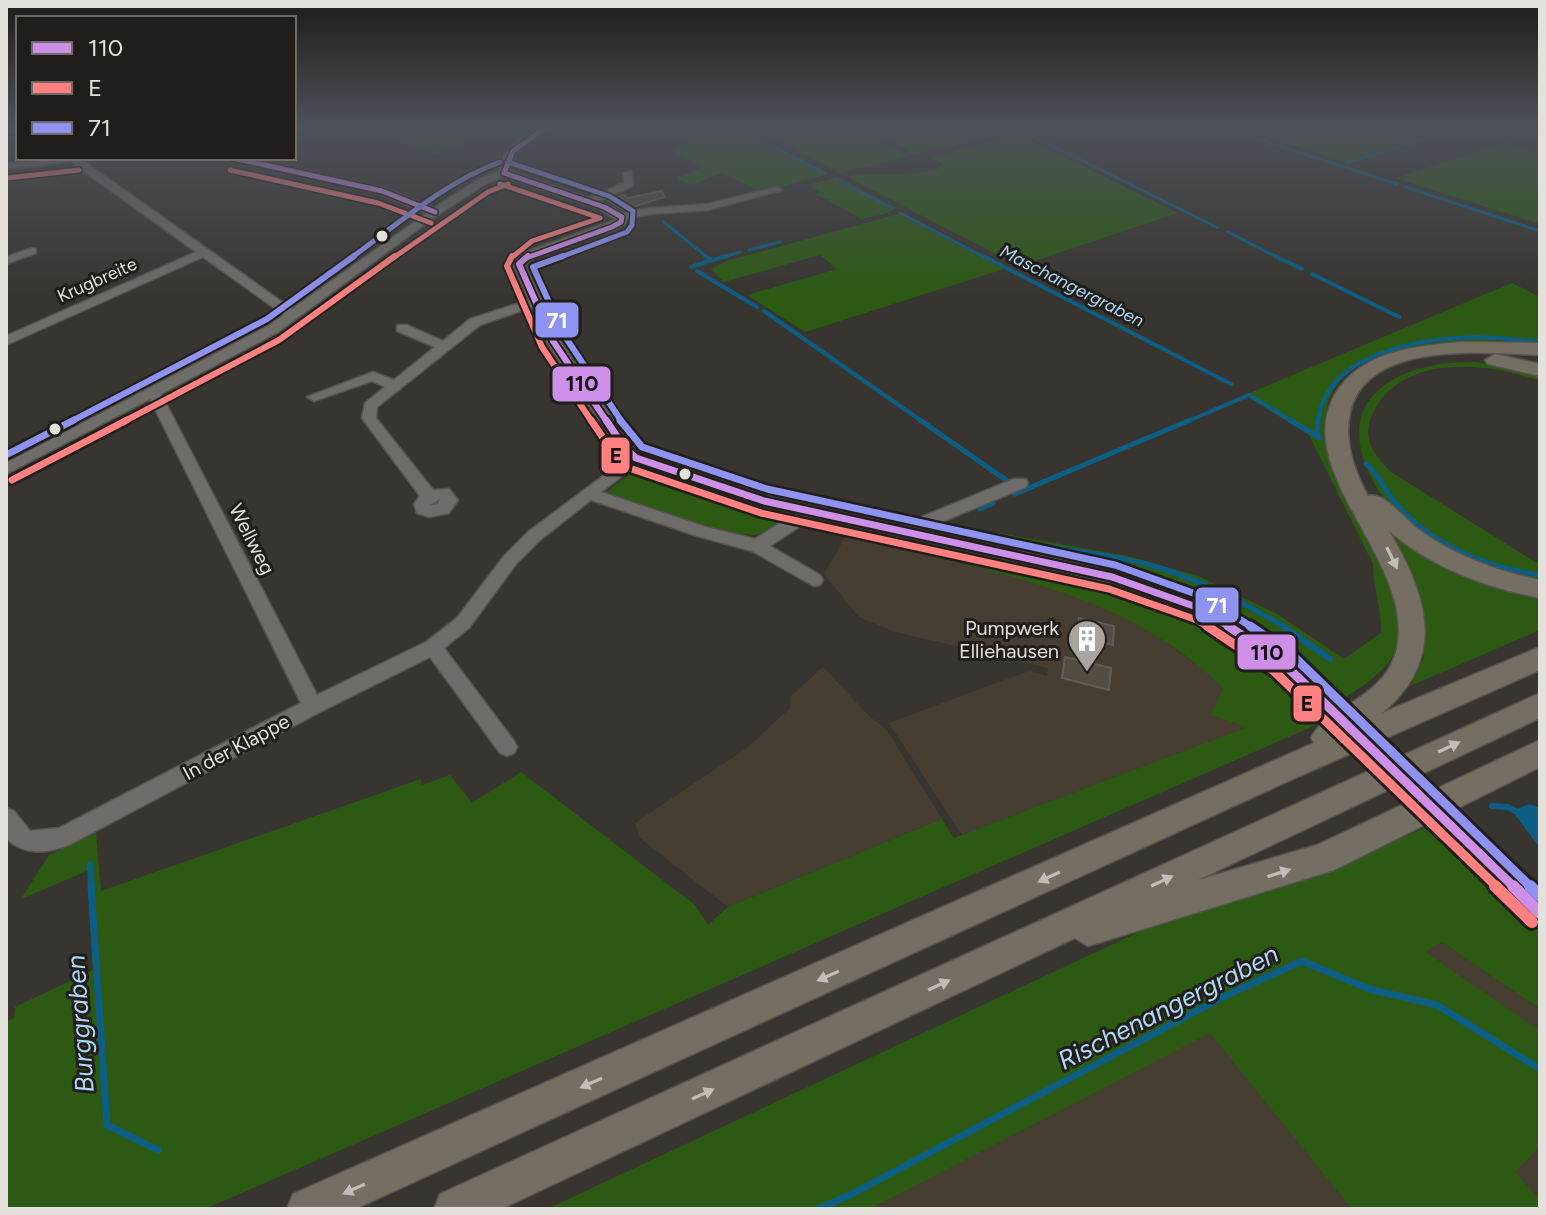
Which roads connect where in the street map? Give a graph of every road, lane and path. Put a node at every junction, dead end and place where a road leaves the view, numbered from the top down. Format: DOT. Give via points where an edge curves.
graph roads {
  1 [pos="109,183"];
  2 [pos="345,183"];
  3 [pos="480,183"];
  4 [pos="532,183"];
  5 [pos="629,183"];
  6 [pos="777,190"];
  7 [pos="587,202"];
  8 [pos="435,212"];
  9 [pos="622,217"];
  10 [pos="32,251"];
  11 [pos="202,253"];
  12 [pos="6,261"];
  13 [pos="535,302"];
  14 [pos="293,316"];
  15 [pos="402,328"];
  16 [pos="6,341"];
  17 [pos="444,346"];
  18 [pos="1540,353"];
  19 [pos="1456,355"];
  20 [pos="1540,370"];
  21 [pos="393,385"];
  22 [pos="153,392"];
  23 [pos="314,397"];
  24 [pos="636,458"];
  25 [pos="6,469"];
  26 [pos="1020,483"];
  27 [pos="589,494"];
  28 [pos="429,496"];
  29 [pos="810,512"];
  30 [pos="901,532"];
  31 [pos="757,546"];
  32 [pos="814,580"];
  33 [pos="1540,589"];
  34 [pos="433,647"];
  35 [pos="1540,658"];
  36 [pos="1540,705"];
  37 [pos="313,706"];
  38 [pos="507,747"];
  39 [pos="1540,753"];
  40 [pos="1273,774"];
  41 [pos="6,818"];
  42 [pos="1540,913"];
  43 [pos="1016,950"];
  44 [pos="308,1209"];
  45 [pos="455,1209"];
  1 -- 11 [label="street"];
  2 -- 8 [label="street"];
  3 -- 8 [label="street"];
  4 -- 7 [label="street"];
  5 -- 7 [label="street"];
  6 -- 9 [label="street" via="708,207"];
  7 -- 9 [label="street"];
  8 -- 14 [label="street"];
  9 -- 13 [label="street" via="612,227 522,258 519,264"];
  10 -- 12 [label="street"];
  11 -- 14 [label="street"];
  11 -- 16 [label="street, Krugbreite"];
  13 -- 17 [label="street" via="488,315"];
  13 -- 24 [label="street" via="564,359"];
  14 -- 22 [label="street"];
  15 -- 17 [label="street"];
  17 -- 21 [label="street"];
  18 -- 19 [label="highway"];
  18 -- 40 [label="highway, one-way" via="1467,347 1402,357 1371,370 1346,393 1337,417 1337,446 1405,587 1411,610 1410,649 1394,684 1369,709"];
  19 -- 20 [label="highway"];
  19 -- 33 [label="highway" via="1394,370 1361,392 1346,421 1350,465 1382,512 1425,547 1487,577"];
  21 -- 23 [label="street" via="373,376"];
  21 -- 28 [label="street" via="373,401 369,418"];
  22 -- 25 [label="street"];
  22 -- 37 [label="street, Wellweg"];
  24 -- 27 [label="street, In der Klappe"];
  24 -- 29 [label="street"];
  26 -- 30 [label="street"];
  27 -- 31 [label="street"];
  27 -- 34 [label="street, In der Klappe" via="534,536 463,623"];
  29 -- 30 [label="street"];
  29 -- 31 [label="street"];
  30 -- 42 [label="street, bridge" via="1112,577 1202,609 1294,673"];
  31 -- 32 [label="street"];
  34 -- 37 [label="street, In der Klappe"];
  34 -- 38 [label="street"];
  35 -- 40 [label="highway"];
  43 -- 36 [label="highway, one-way"];
  37 -- 41 [label="street, In der Klappe" via="89,825 39,844 21,841"];
  43 -- 39 [label="highway, one-way" via="1322,859"];
  40 -- 44 [label="highway, one-way"];
  45 -- 43 [label="highway, one-way"];
}
